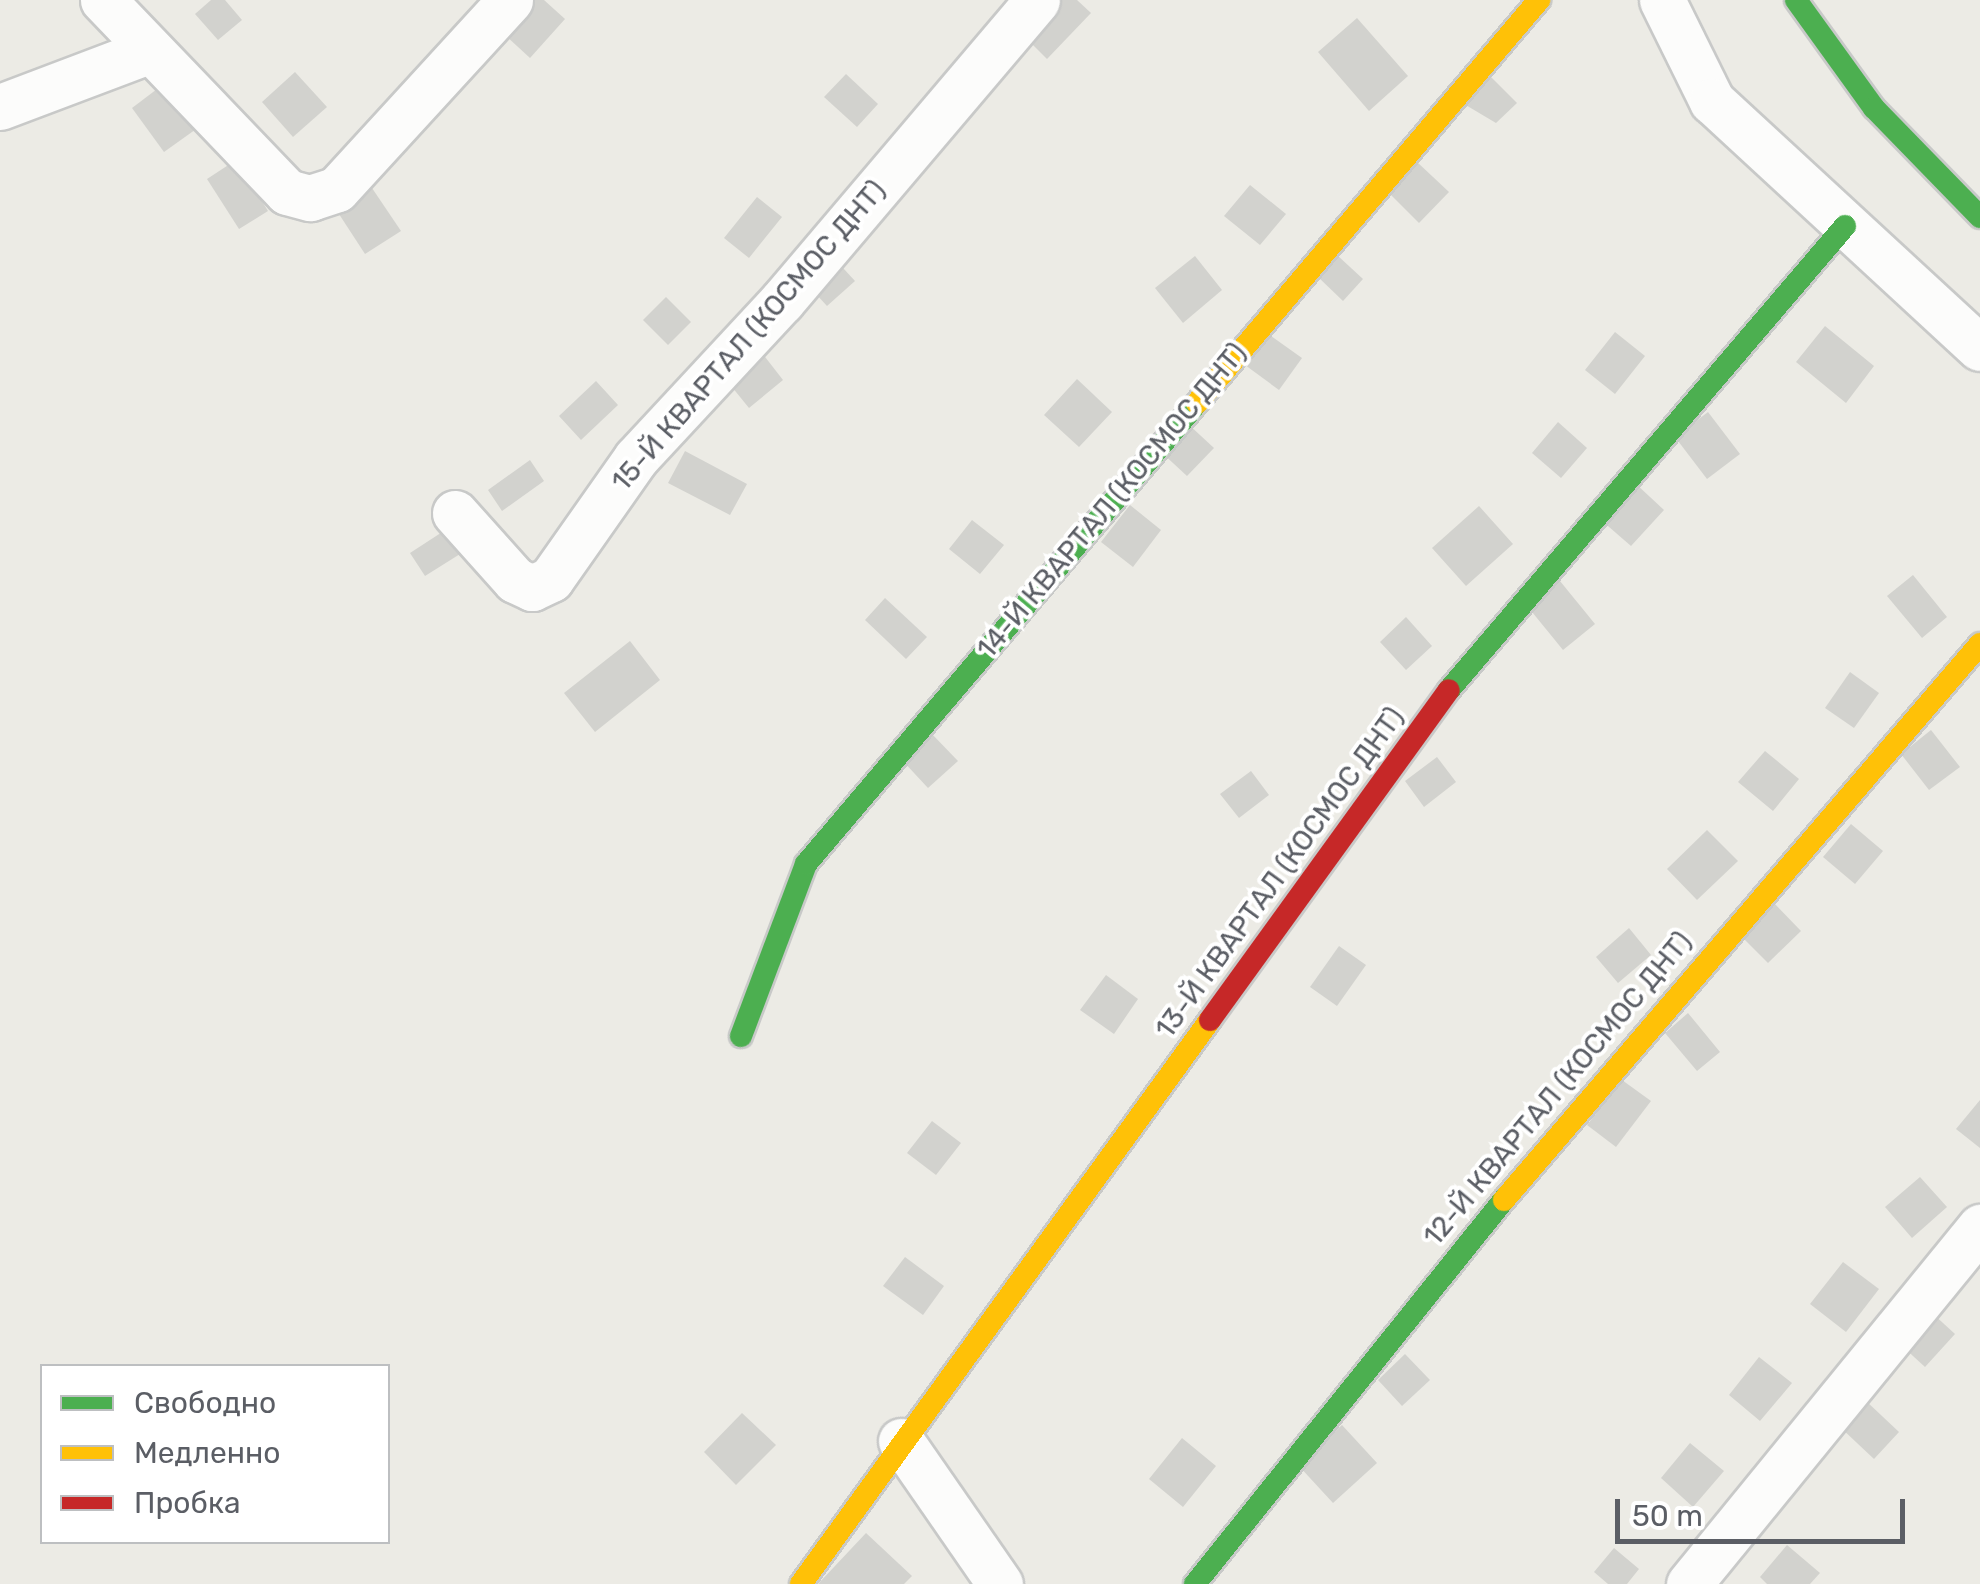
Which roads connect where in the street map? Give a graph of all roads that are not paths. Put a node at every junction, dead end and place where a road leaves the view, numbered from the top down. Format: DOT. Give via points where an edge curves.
graph roads {
  1 [pos="103,0"];
  2 [pos="510,0"];
  3 [pos="1038,0"];
  4 [pos="1538,0"];
  5 [pos="1662,0"];
  6 [pos="1796,0"];
  7 [pos="148,51"];
  8 [pos="0,107"];
  9 [pos="1980,217"];
  10 [pos="1845,226"];
  11 [pos="1980,348"];
  12 [pos="455,513"];
  13 [pos="1980,644"];
  14 [pos="741,1036"];
  15 [pos="1980,1228"];
  16 [pos="901,1441"];
  17 [pos="801,1584"];
  18 [pos="1000,1584"];
  19 [pos="1194,1584"];
  20 [pos="1689,1584"];
  1 -- 7 [label="street"];
  2 -- 7 [label="street" via="337,189 310,198 286,192"];
  3 -- 12 [label="street, 15-Й КВАРТАЛ (КОСМОС ДНТ)" via="782,302 636,458 551,579 532,588 515,580"];
  4 -- 14 [label="street, 14-Й КВАРТАЛ (КОСМОС ДНТ)" via="806,864"];
  5 -- 10 [label="street" via="1712,101"];
  6 -- 9 [label="street" via="1874,108"];
  7 -- 8 [label="street"];
  10 -- 11 [label="street"];
  10 -- 16 [label="street, 13-Й КВАРТАЛ (КОСМОС ДНТ)" via="1449,690"];
  13 -- 19 [label="street, 12-Й КВАРТАЛ (КОСМОС ДНТ)" via="1472,1236"];
  15 -- 20 [label="street"];
  16 -- 17 [label="street, 13-Й КВАРТАЛ (КОСМОС ДНТ)"];
  16 -- 18 [label="street"];
}
